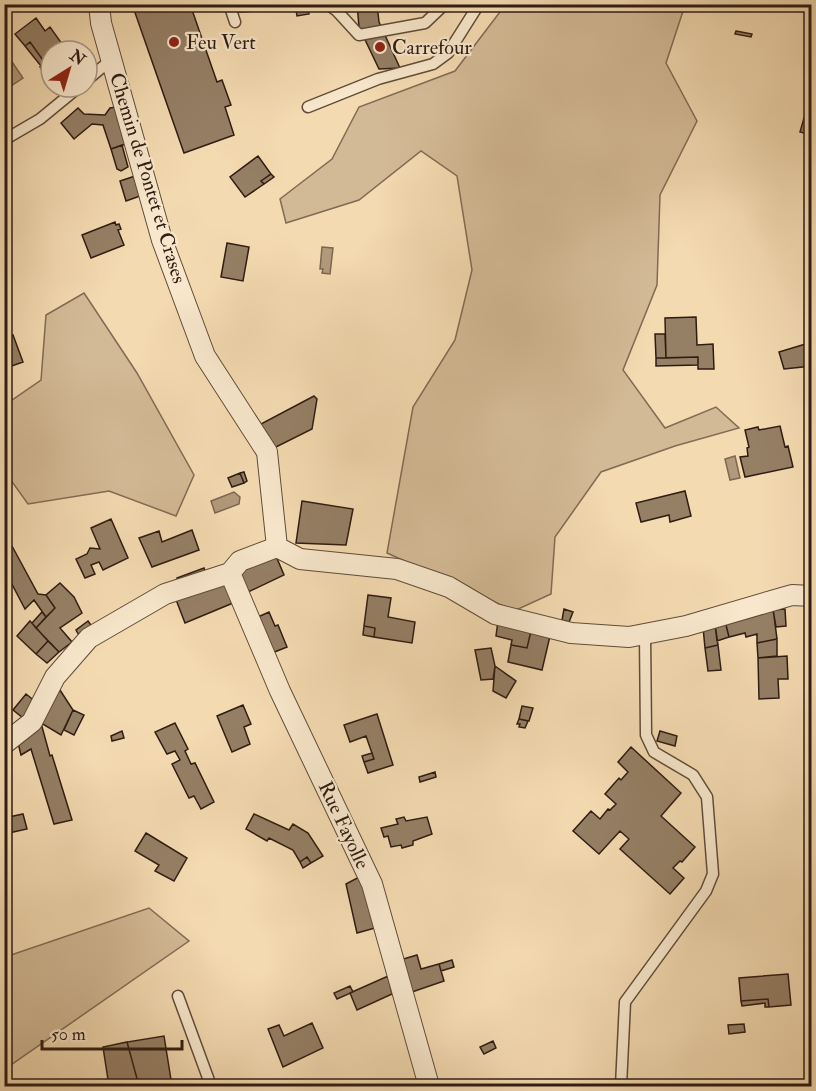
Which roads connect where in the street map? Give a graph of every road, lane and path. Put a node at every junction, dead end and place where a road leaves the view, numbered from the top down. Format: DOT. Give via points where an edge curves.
graph roads {
  1 [pos="99,4"];
  2 [pos="273,4"];
  3 [pos="327,4"];
  4 [pos="445,4"];
  5 [pos="479,4"];
  6 [pos="229,6"];
  7 [pos="235,22"];
  8 [pos="112,59"];
  9 [pos="99,70"];
  10 [pos="64,99"];
  11 [pos="308,107"];
  12 [pos="4,140"];
  13 [pos="277,547"];
  14 [pos="230,573"];
  15 [pos="811,594"];
  16 [pos="645,634"];
  17 [pos="4,744"];
  18 [pos="178,996"];
  19 [pos="212,1086"];
  20 [pos="429,1086"];
  21 [pos="621,1086"];
  1 -- 8 [label="street, Chemin de Pontet et Crases"];
  2 -- 6 [label="lane"];
  3 -- 4 [label="lane" via="359,35 424,23"];
  5 -- 11 [label="lane" via="448,53 433,64 378,79"];
  6 -- 7 [label="lane"];
  8 -- 9 [label="lane"];
  8 -- 13 [label="street, Chemin de Pontet et Crases" via="162,240 205,356 267,452"];
  10 -- 12 [label="lane"];
  13 -- 14 [label="street" via="240,561"];
  13 -- 16 [label="street" via="300,559 397,569 449,587 495,614 560,630 629,637"];
  14 -- 17 [label="street" via="165,594 89,638 55,677 32,722"];
  14 -- 20 [label="street, Rue Fayolle" via="280,691 372,884"];
  15 -- 16 [label="street" via="792,595"];
  16 -- 21 [label="lane" via="646,735 654,752 693,775 707,797 713,874 706,891 626,1002"];
  18 -- 19 [label="lane"];
}
